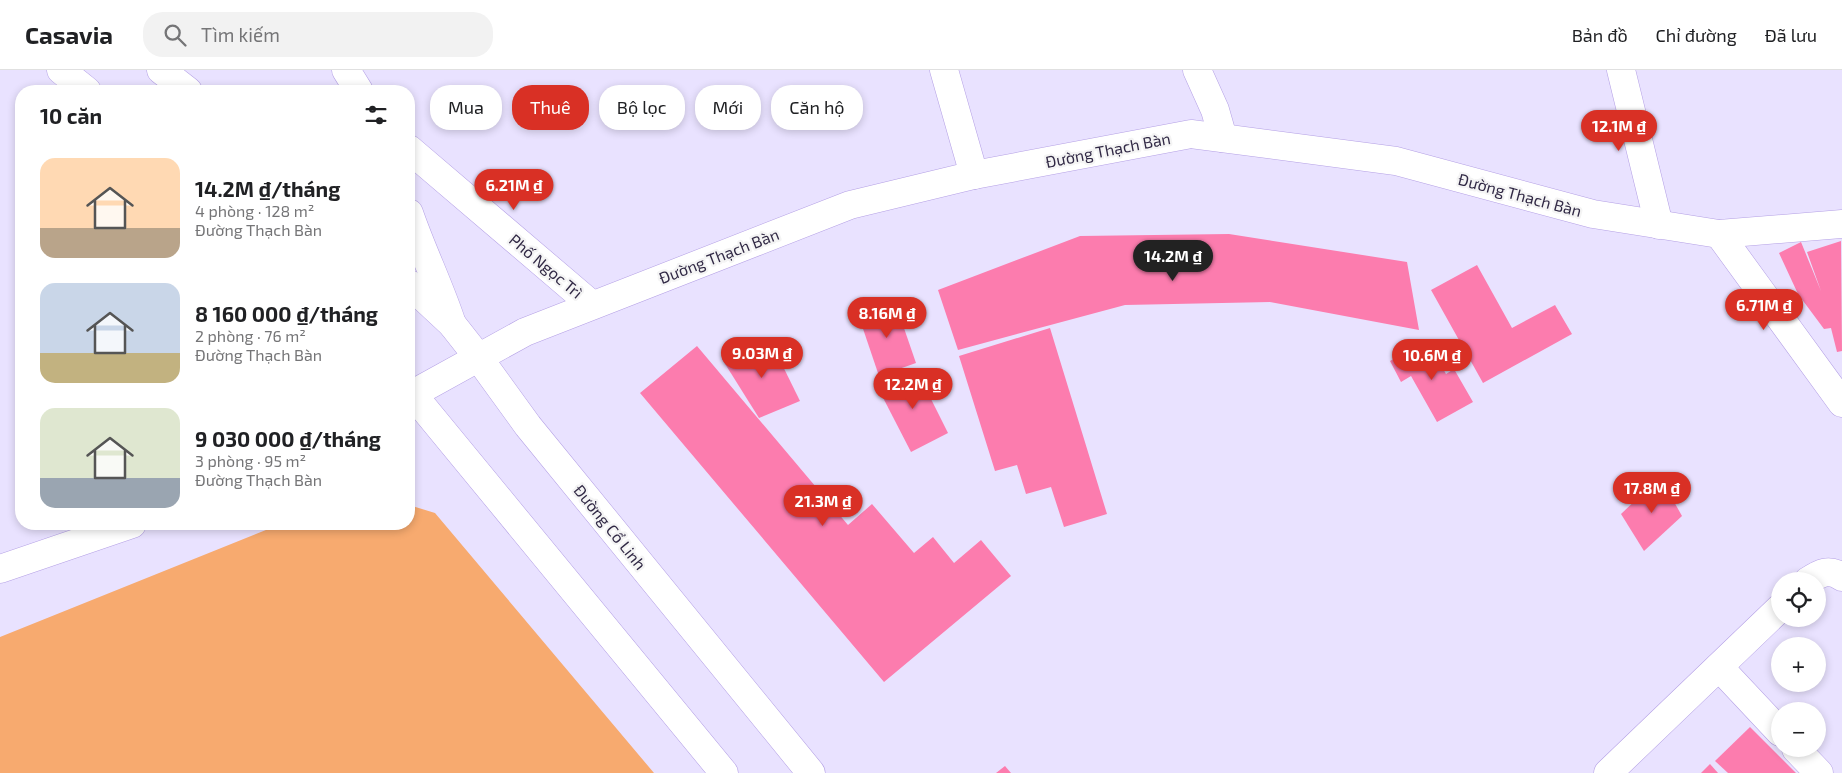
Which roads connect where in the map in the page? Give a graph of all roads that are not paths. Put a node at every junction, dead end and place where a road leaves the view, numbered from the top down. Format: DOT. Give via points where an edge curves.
graph roads {
  1 [pos="61,70"];
  2 [pos="161,70"];
  3 [pos="346,70"];
  4 [pos="944,70"];
  5 [pos="1197,70"];
  6 [pos="1621,70"];
  7 [pos="80,85"];
  8 [pos="180,85"];
  9 [pos="355,85"];
  10 [pos="1223,138"];
  11 [pos="415,154"];
  12 [pos="974,175"];
  13 [pos="1842,224"];
  14 [pos="1659,225"];
  15 [pos="415,230"];
  16 [pos="1719,234"];
  17 [pos="415,290"];
  18 [pos="592,305"];
  19 [pos="452,324"];
  20 [pos="478,357"];
  21 [pos="415,391"];
  22 [pos="415,400"];
  23 [pos="1842,403"];
  24 [pos="114,530"];
  25 [pos="0,569"];
  26 [pos="1826,573"];
  27 [pos="1842,577"];
  28 [pos="1771,617"];
  29 [pos="1719,667"];
  30 [pos="1771,722"];
  31 [pos="1804,757"];
  32 [pos="724,773"];
  33 [pos="811,773"];
  34 [pos="1608,773"];
  35 [pos="1819,773"];
  1 -- 7 [label="main road"];
  2 -- 8 [label="main road"];
  3 -- 9 [label="main road"];
  4 -- 12 [label="main road"];
  5 -- 10 [label="main road" via="1215,110"];
  6 -- 14 [label="main road"];
  10 -- 12 [label="main road, Đường Thạch Bàn" via="1191,134"];
  10 -- 14 [label="main road, Đường Thạch Bàn" via="1396,161 1593,214"];
  11 -- 18 [label="main road, Phố Ngọc Trì"];
  12 -- 18 [label="main road, Đường Thạch Bàn" via="850,205"];
  13 -- 16 [label="main road, Đường Thạch Bàn"];
  14 -- 16 [label="main road, Đường Thạch Bàn"];
  15 -- 19 [label="main road"];
  16 -- 23 [label="main road"];
  17 -- 19 [label="main road, Đường Cổ Linh"];
  18 -- 20 [label="main road, Đường Thạch Bàn" via="525,332"];
  19 -- 20 [label="main road, Đường Cổ Linh"];
  20 -- 21 [label="main road, Đường Thạch Bàn"];
  20 -- 33 [label="main road, Đường Cổ Linh" via="528,426"];
  22 -- 32 [label="main road"];
  24 -- 25 [label="main road"];
  26 -- 27 [label="main road"];
  28 -- 29 [label="main road"];
  29 -- 30 [label="main road"];
  29 -- 34 [label="main road"];
  31 -- 35 [label="main road"];
}
